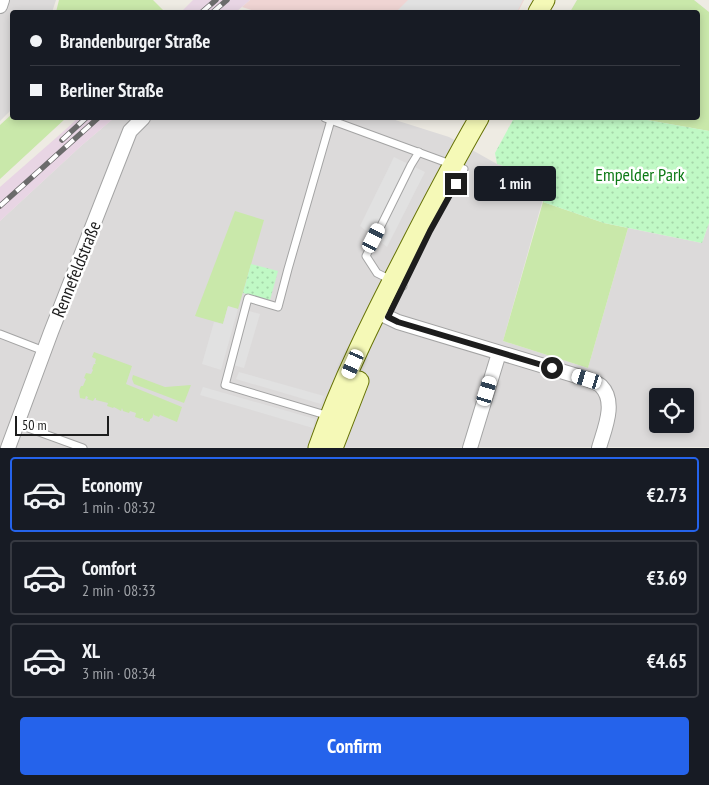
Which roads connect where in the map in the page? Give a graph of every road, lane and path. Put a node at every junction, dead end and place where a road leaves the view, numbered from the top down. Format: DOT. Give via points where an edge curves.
graph roads {
  1 [pos="2,0"];
  2 [pos="0,6"];
  3 [pos="141,120"];
  4 [pos="327,120"];
  5 [pos="333,120"];
  6 [pos="478,120"];
  7 [pos="492,120"];
  8 [pos="418,152"];
  9 [pos="458,167"];
  10 [pos="398,283"];
  11 [pos="382,315"];
  12 [pos="0,334"];
  13 [pos="44,351"];
  14 [pos="499,353"];
  15 [pos="336,419"];
  16 [pos="17,424"];
  17 [pos="8,448"];
  18 [pos="83,448"];
  19 [pos="318,448"];
  20 [pos="333,448"];
  21 [pos="470,448"];
  22 [pos="598,448"];
  1 -- 2 [label="street"];
  3 -- 13 [label="street, Rennefeldstraße" via="130,131"];
  4 -- 15 [label="lane" via="278,307 248,298 224,385"];
  5 -- 8 [label="lane"];
  6 -- 9 [label="street"];
  7 -- 9 [label="street"];
  8 -- 9 [label="lane"];
  8 -- 10 [label="lane" via="366,256 377,273"];
  9 -- 10 [label="street"];
  10 -- 11 [label="street"];
  11 -- 14 [label="street"];
  11 -- 15 [label="street"];
  12 -- 13 [label="lane"];
  13 -- 16 [label="street, Rennefeldstraße"];
  14 -- 21 [label="street"];
  14 -- 22 [label="street" via="601,386 608,398 608,413"];
  15 -- 19 [label="street"];
  15 -- 20 [label="street"];
  16 -- 17 [label="street, Rennefeldstraße"];
  16 -- 18 [label="lane"];
}
